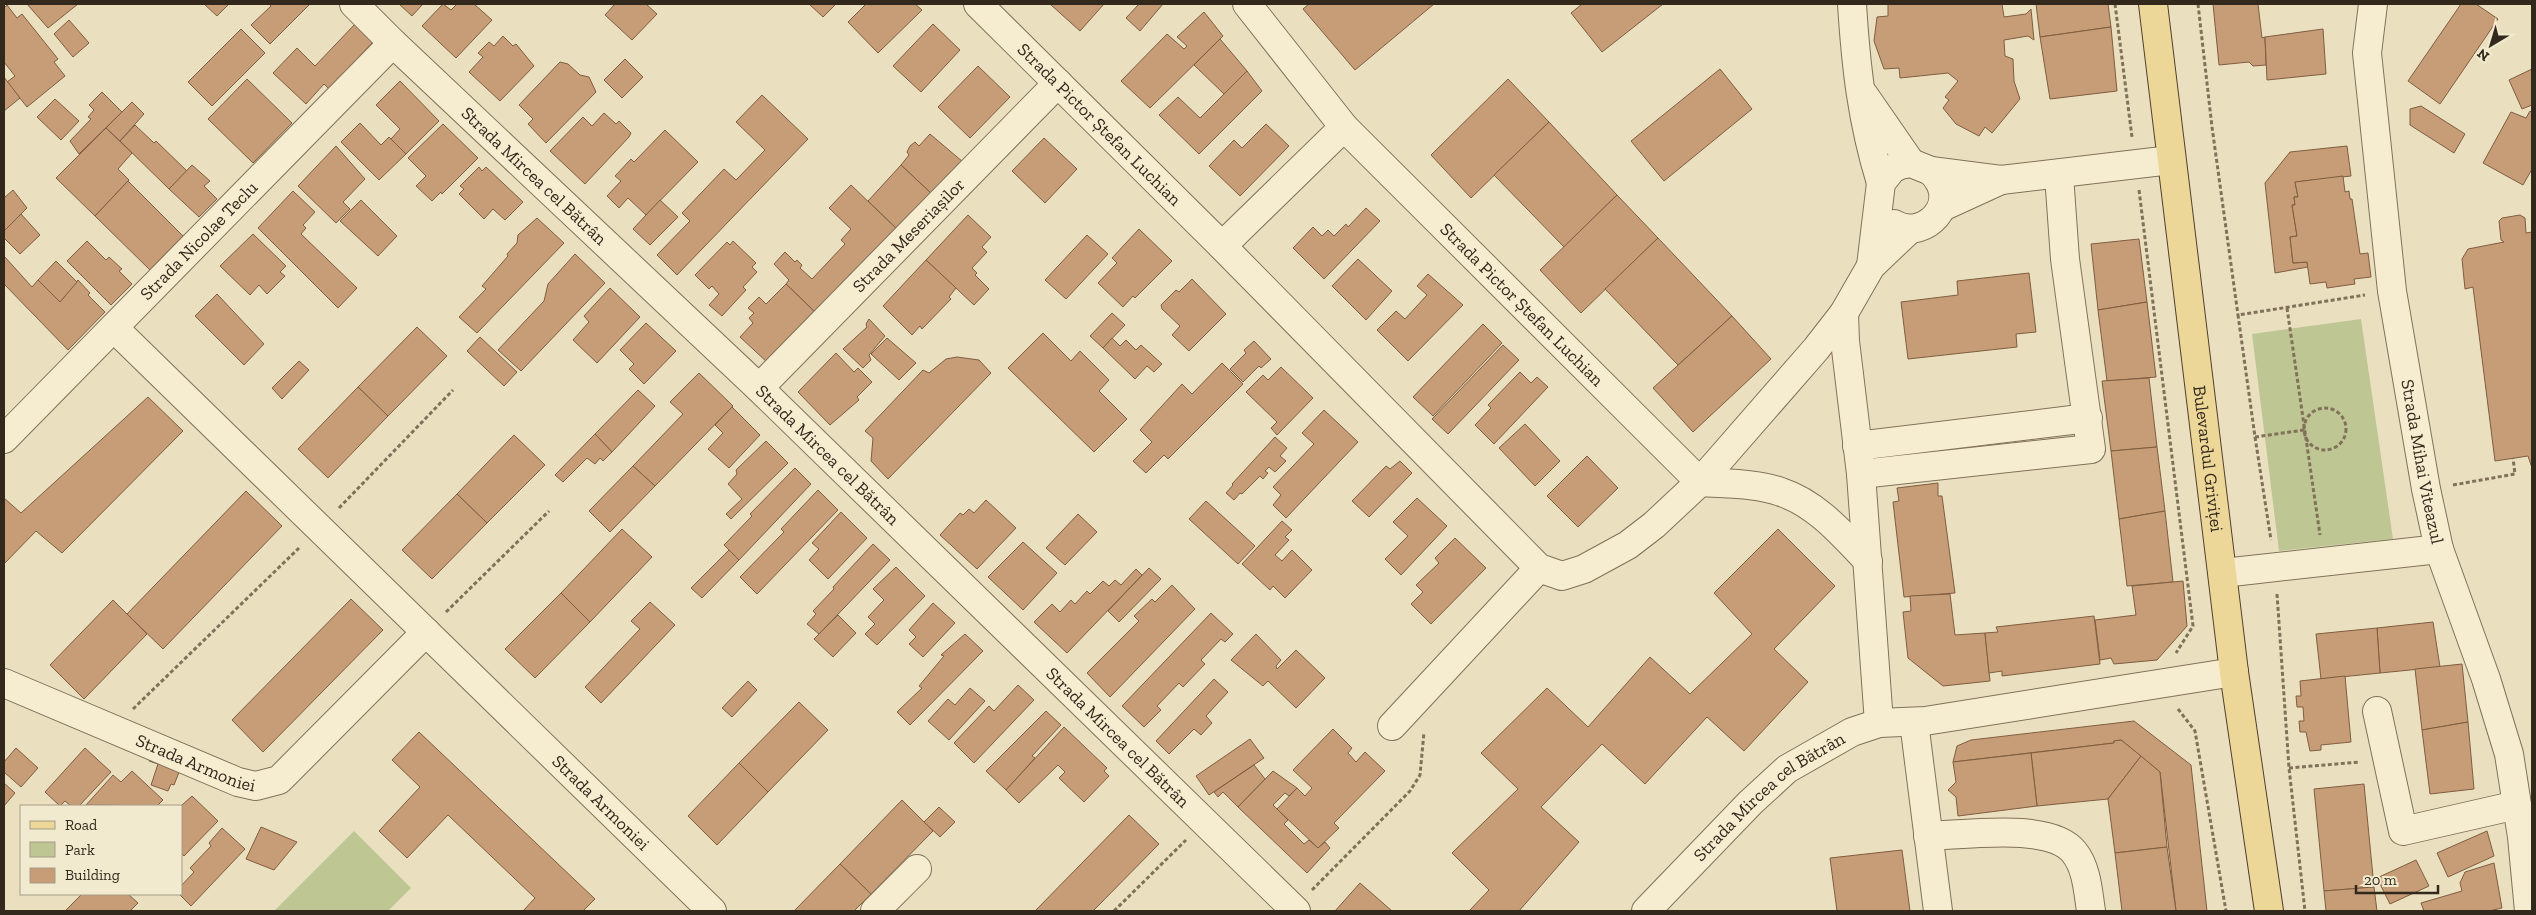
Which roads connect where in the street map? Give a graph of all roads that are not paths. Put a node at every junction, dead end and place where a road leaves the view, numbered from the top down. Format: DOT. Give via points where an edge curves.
graph roads {
  1 [pos="354,4"];
  2 [pos="978,4"];
  3 [pos="1247,4"];
  4 [pos="1852,4"];
  5 [pos="2153,4"];
  6 [pos="2373,4"];
  7 [pos="393,43"];
  8 [pos="1058,83"];
  9 [pos="1858,86"];
  10 [pos="1344,127"];
  11 [pos="2171,160"];
  12 [pos="1921,167"];
  13 [pos="2060,174"];
  14 [pos="2001,180"];
  15 [pos="1879,192"];
  16 [pos="1942,208"];
  17 [pos="1910,229"];
  18 [pos="1222,246"];
  19 [pos="1871,266"];
  20 [pos="1844,313"];
  21 [pos="114,328"];
  22 [pos="759,388"];
  23 [pos="2088,418"];
  24 [pos="4,439"];
  25 [pos="1857,446"];
  26 [pos="1861,474"];
  27 [pos="1700,482"];
  28 [pos="2439,549"];
  29 [pos="1868,561"];
  30 [pos="1539,568"];
  31 [pos="2223,573"];
  32 [pos="426,632"];
  33 [pos="2234,672"];
  34 [pos="4,683"];
  35 [pos="2378,711"];
  36 [pos="1914,722"];
  37 [pos="1879,723"];
  38 [pos="1392,726"];
  39 [pos="2517,805"];
  40 [pos="1928,836"];
  41 [pos="917,869"];
  42 [pos="1294,910"];
  43 [pos="712,911"];
  44 [pos="875,911"];
  45 [pos="1646,911"];
  46 [pos="1938,911"];
  47 [pos="2091,911"];
  48 [pos="2269,911"];
  49 [pos="2529,911"];
  1 -- 7 [label="street, Strada Mircea cel Bătrân"];
  2 -- 8 [label="street, Strada Pictor Ștefan Luchian"];
  3 -- 10 [label="street, Strada Pictor Ștefan Luchian"];
  4 -- 9 [label="street"];
  5 -- 11 [label="main road, Bulevardul Griviței"];
  6 -- 28 [label="street, Strada Mihai Viteazul" via="2367,53 2392,291"];
  7 -- 21 [label="street, Strada Nicolae Teclu"];
  7 -- 22 [label="street, Strada Mircea cel Bătrân"];
  8 -- 18 [label="street, Strada Pictor Ștefan Luchian"];
  8 -- 22 [label="street, Strada Meseriașilor"];
  9 -- 12 [label="street"];
  9 -- 15 [label="street"];
  10 -- 18 [label="street"];
  10 -- 27 [label="street, Strada Pictor Ștefan Luchian"];
  11 -- 13 [label="street"];
  11 -- 31 [label="main road, Bulevardul Griviței"];
  12 -- 14 [label="street"];
  12 -- 15 [label="street" via="1892,169"];
  12 -- 16 [label="street" via="1940,183"];
  13 -- 14 [label="street"];
  13 -- 23 [label="street" via="2065,259"];
  14 -- 16 [label="street"];
  15 -- 17 [label="street" via="1887,220"];
  15 -- 19 [label="street"];
  16 -- 17 [label="street" via="1928,224"];
  17 -- 19 [label="street"];
  18 -- 30 [label="street, Strada Pictor Ștefan Luchian"];
  19 -- 20 [label="street, Strada Pictor Ștefan Luchian"];
  20 -- 25 [label="street"];
  20 -- 27 [label="street, Strada Pictor Ștefan Luchian"];
  21 -- 24 [label="street, Strada Nicolae Teclu"];
  21 -- 32 [label="street, Strada Armoniei"];
  22 -- 42 [label="street, Strada Mircea cel Bătrân"];
  23 -- 25 [label="street"];
  23 -- 26 [label="street" via="2091,449"];
  25 -- 26 [label="street"];
  26 -- 29 [label="street"];
  27 -- 29 [label="street" via="1781,492 1831,522"];
  27 -- 30 [label="street, Strada Pictor Ștefan Luchian" via="1628,545 1584,570 1562,576"];
  28 -- 31 [label="street"];
  28 -- 39 [label="street, Strada Mihai Viteazul" via="2489,688 2509,754"];
  29 -- 37 [label="street"];
  30 -- 38 [label="street"];
  31 -- 33 [label="main road, Bulevardul Griviței"];
  32 -- 34 [label="street, Strada Armoniei" via="279,780 256,786 238,782"];
  32 -- 43 [label="street, Strada Armoniei"];
  33 -- 36 [label="street, Strada Mircea cel Bătrân"];
  33 -- 48 [label="main road, Bulevardul Griviței"];
  35 -- 39 [label="street" via="2403,831"];
  36 -- 37 [label="street, Strada Mircea cel Bătrân"];
  36 -- 40 [label="street"];
  37 -- 45 [label="street, Strada Mircea cel Bătrân" via="1852,732 1787,769"];
  39 -- 49 [label="street, Strada Mihai Viteazul"];
  40 -- 46 [label="street"];
  40 -- 47 [label="street" via="2032,832 2055,838 2074,852 2087,880"];
  41 -- 44 [label="street"];
}
